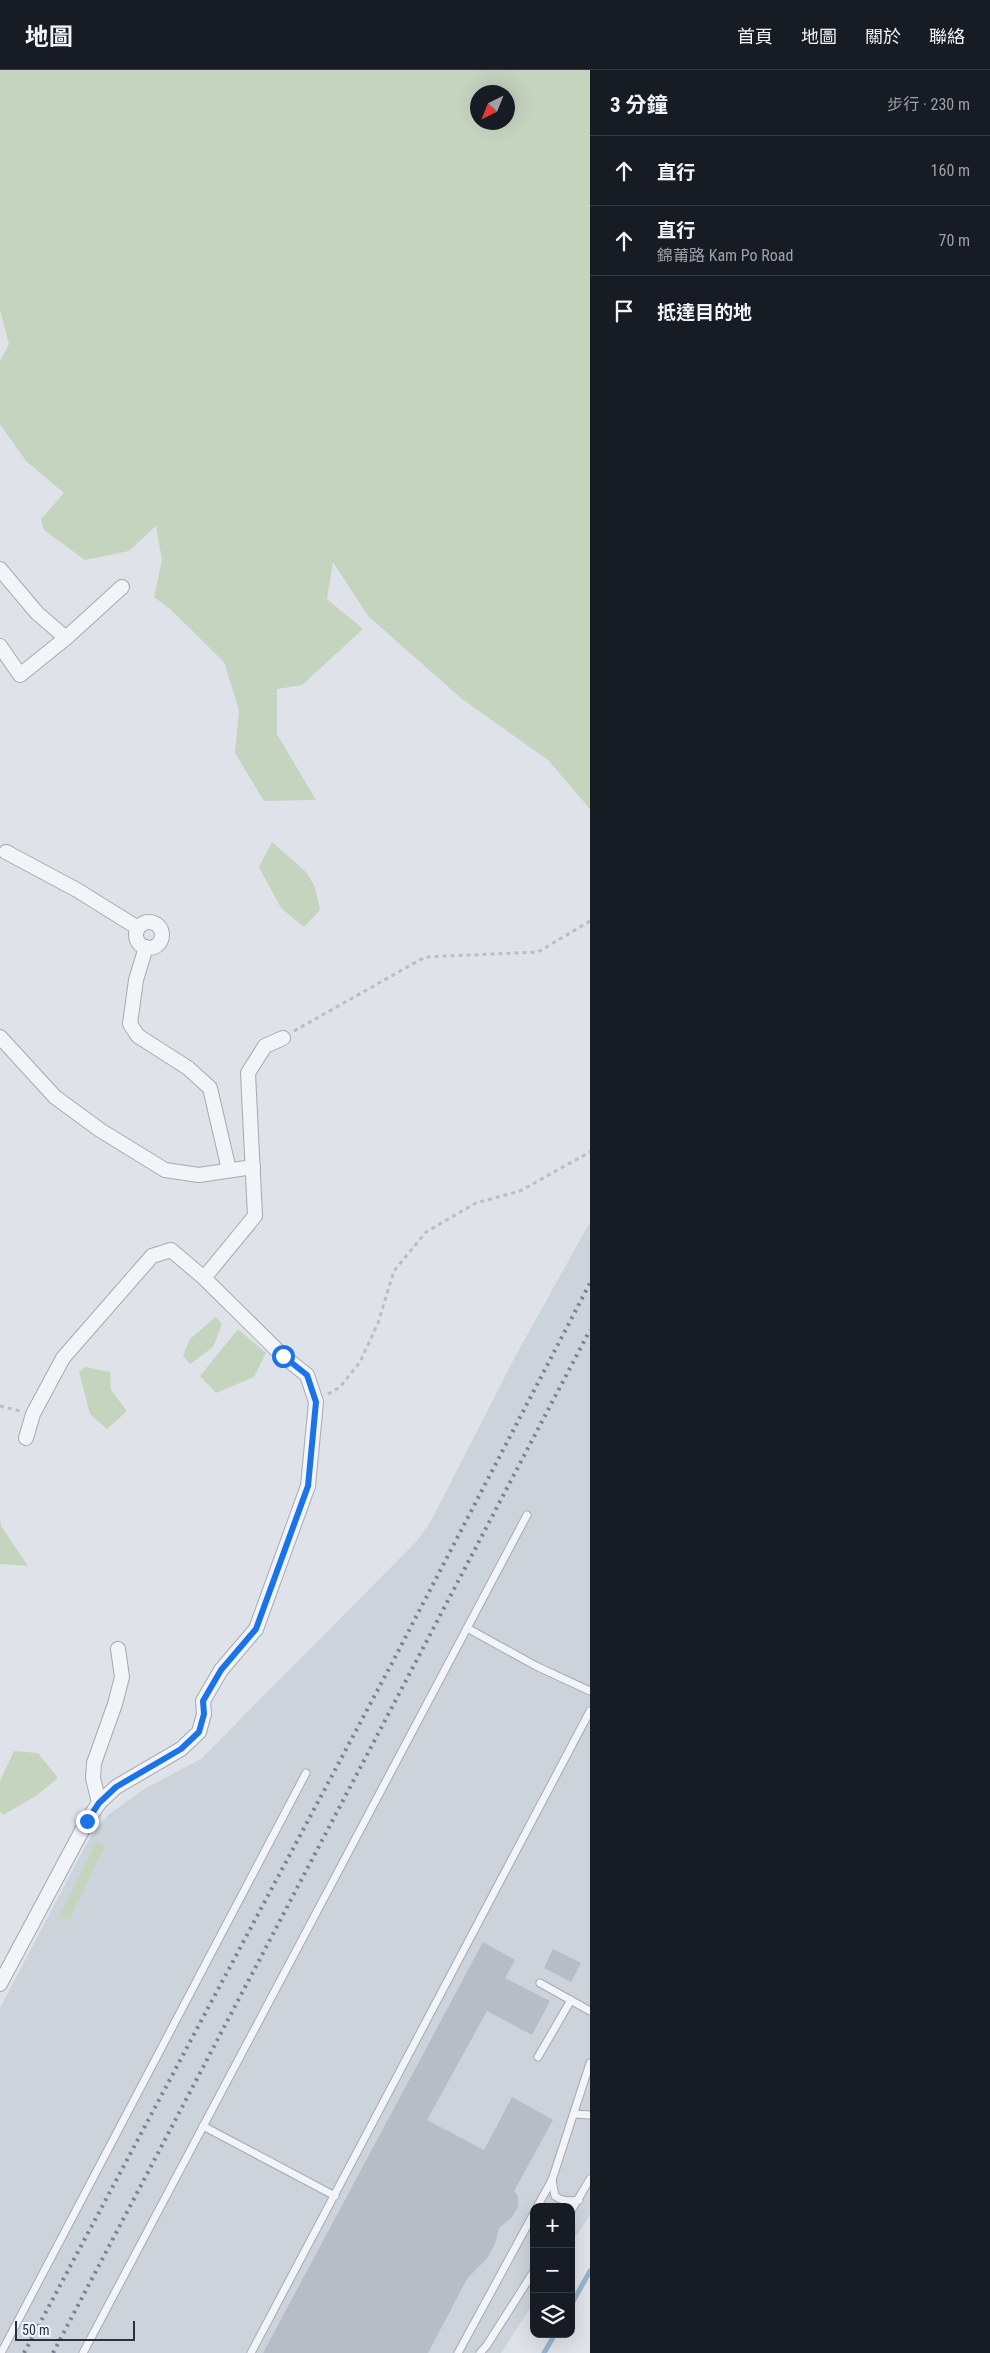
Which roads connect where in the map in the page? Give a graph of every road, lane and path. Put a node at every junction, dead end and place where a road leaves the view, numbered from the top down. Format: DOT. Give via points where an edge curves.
graph roads {
  1 [pos="0,569"];
  2 [pos="122,587"];
  3 [pos="66,638"];
  4 [pos="0,646"];
  5 [pos="6,852"];
  6 [pos="590,921"];
  7 [pos="138,928"];
  8 [pos="146,947"];
  9 [pos="0,1037"];
  10 [pos="282,1038"];
  11 [pos="590,1152"];
  12 [pos="253,1167"];
  13 [pos="229,1170"];
  14 [pos="204,1278"];
  15 [pos="316,1402"];
  16 [pos="0,1406"];
  17 [pos="33,1414"];
  18 [pos="26,1438"];
  19 [pos="528,1515"];
  20 [pos="467,1628"];
  21 [pos="118,1649"];
  22 [pos="590,1691"];
  23 [pos="590,1711"];
  24 [pos="306,1773"];
  25 [pos="99,1803"];
  26 [pos="540,1983"];
  27 [pos="0,1984"];
  28 [pos="571,2000"];
  29 [pos="590,2011"];
  30 [pos="538,2057"];
  31 [pos="590,2063"];
  32 [pos="574,2114"];
  33 [pos="590,2115"];
  34 [pos="203,2126"];
  35 [pos="590,2179"];
  36 [pos="552,2180"];
  37 [pos="334,2196"];
  38 [pos="578,2200"];
  39 [pos="539,2203"];
  40 [pos="575,2205"];
  41 [pos="530,2221"];
  42 [pos="530,2277"];
  43 [pos="0,2353"];
  44 [pos="83,2353"];
  45 [pos="251,2353"];
  46 [pos="458,2353"];
  47 [pos="480,2353"];
  1 -- 3 [label="street" via="37,613"];
  2 -- 3 [label="street"];
  3 -- 4 [label="street" via="20,675"];
  5 -- 7 [label="street"];
  6 -- 10 [label="path" via="538,952 425,957"];
  7 -- 8 [label="street" via="136,936"];
  7 -- 8 [label="street" via="153,922 160,926 160,942 154,947"];
  8 -- 13 [label="street" via="136,980 130,1024 138,1036 188,1068 210,1088"];
  9 -- 13 [label="street" via="55,1097 100,1130 166,1170 199,1174"];
  10 -- 12 [label="street" via="264,1046 248,1073"];
  11 -- 15 [label="path" via="520,1192 476,1203 426,1232 394,1271 378,1323 360,1362 340,1386"];
  12 -- 13 [label="street"];
  12 -- 14 [label="street" via="255,1216"];
  14 -- 15 [label="street" via="283,1356 307,1375"];
  14 -- 17 [label="street" via="171,1250 152,1256 63,1358"];
  15 -- 25 [label="street" via="308,1486 256,1629 221,1670 203,1701 204,1714 199,1732 181,1749 116,1787"];
  16 -- 17 [label="path"];
  17 -- 18 [label="street"];
  19 -- 20 [label="lane"];
  20 -- 22 [label="lane"];
  20 -- 34 [label="lane"];
  21 -- 25 [label="street" via="122,1677 94,1763 93,1778"];
  23 -- 37 [label="lane"];
  24 -- 43 [label="lane"];
  25 -- 27 [label="street"];
  26 -- 28 [label="lane"];
  28 -- 29 [label="lane"];
  28 -- 30 [label="lane"];
  31 -- 32 [label="lane"];
  32 -- 33 [label="lane"];
  32 -- 36 [label="lane"];
  34 -- 37 [label="lane"];
  34 -- 44 [label="lane"];
  35 -- 38 [label="lane"];
  36 -- 38 [label="lane" via="555,2196 560,2200"];
  36 -- 39 [label="lane"];
  37 -- 45 [label="lane"];
  38 -- 40 [label="lane"];
  41 -- 46 [label="lane"];
  42 -- 47 [label="lane"];
}
